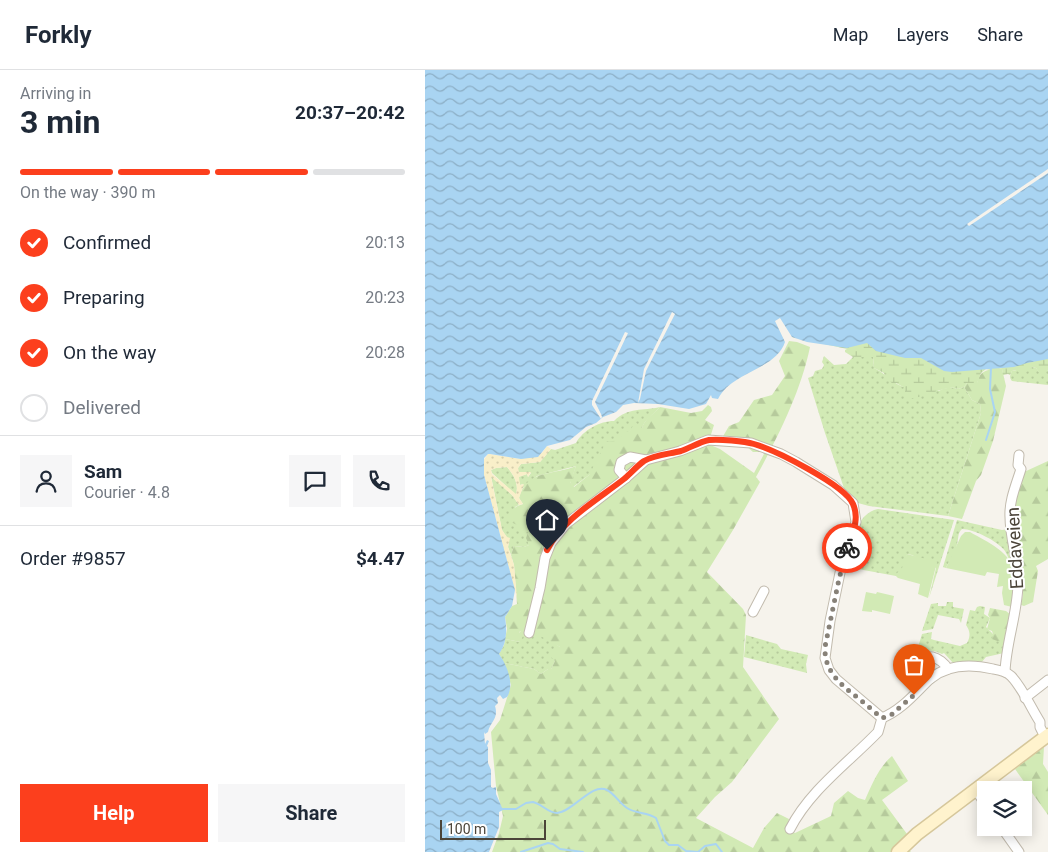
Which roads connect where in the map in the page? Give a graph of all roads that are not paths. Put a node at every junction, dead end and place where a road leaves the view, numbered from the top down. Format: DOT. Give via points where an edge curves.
graph roads {
  1 [pos="1019,455"];
  2 [pos="646,460"];
  3 [pos="625,478"];
  4 [pos="764,591"];
  5 [pos="753,612"];
  6 [pos="529,633"];
  7 [pos="907,660"];
  8 [pos="922,664"];
  9 [pos="948,669"];
  10 [pos="1005,672"];
  11 [pos="931,679"];
  12 [pos="1048,680"];
  13 [pos="1025,698"];
  14 [pos="882,718"];
  15 [pos="1047,734"];
  16 [pos="975,790"];
  17 [pos="977,793"];
  18 [pos="790,829"];
  19 [pos="1008,836"];
  20 [pos="898,852"];
  21 [pos="1019,852"];
  1 -- 10 [label="street, Eddaveien" via="1021,469 1010,515 1018,568 1017,597"];
  2 -- 3 [label="street"];
  2 -- 3 [label="street" via="630,457 621,462 619,470"];
  2 -- 14 [label="street" via="708,440 751,443 791,459 851,499 856,522 841,568 825,658 836,679"];
  3 -- 6 [label="street" via="566,524 554,538 545,558"];
  4 -- 5 [label="street"];
  7 -- 8 [label="street"];
  8 -- 9 [label="street" via="925,658 933,657"];
  8 -- 11 [label="street" via="922,669"];
  9 -- 10 [label="street" via="974,665"];
  9 -- 11 [label="street"];
  10 -- 13 [label="street" via="1013,678"];
  11 -- 14 [label="street" via="894,713"];
  12 -- 13 [label="street"];
  13 -- 15 [label="street" via="1039,727"];
  14 -- 18 [label="street" via="878,732 801,809"];
  15 -- 16 [label="main road"];
  16 -- 17 [label="street"];
  16 -- 20 [label="main road"];
  19 -- 21 [label="street"];
}
